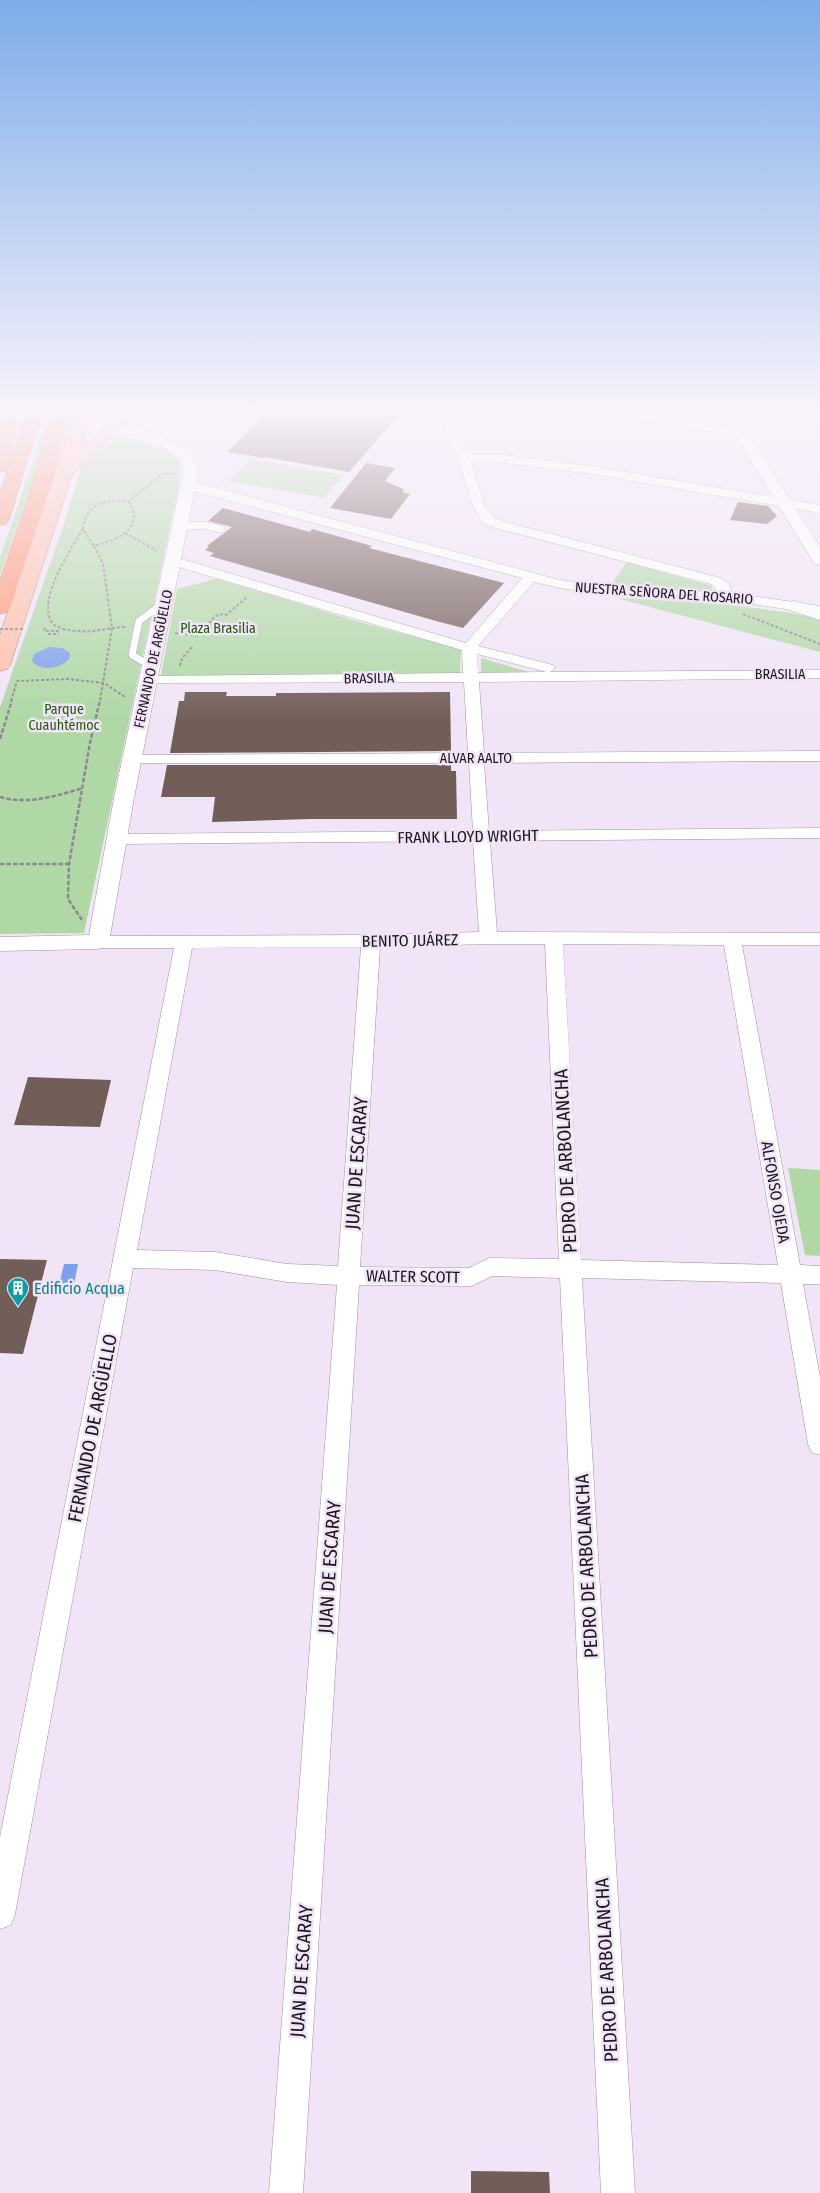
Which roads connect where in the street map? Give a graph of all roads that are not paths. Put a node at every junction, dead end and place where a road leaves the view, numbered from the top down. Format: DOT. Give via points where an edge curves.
graph roads {
  1 [pos="31,516"];
  2 [pos="50,516"];
  3 [pos="182,516"];
  4 [pos="306,516"];
  5 [pos="486,516"];
  6 [pos="793,516"];
  7 [pos="180,527"];
  8 [pos="221,529"];
  9 [pos="820,560"];
  10 [pos="173,561"];
  11 [pos="531,577"];
  12 [pos="724,596"];
  13 [pos="795,606"];
  14 [pos="0,608"];
  15 [pos="820,610"];
  16 [pos="820,615"];
  17 [pos="469,648"];
  18 [pos="0,665"];
  19 [pos="150,673"];
  20 [pos="820,674"];
  21 [pos="589,675"];
  22 [pos="472,677"];
  23 [pos="820,756"];
  24 [pos="477,758"];
  25 [pos="133,760"];
  26 [pos="820,833"];
  27 [pos="482,837"];
  28 [pos="116,839"];
  29 [pos="99,936"];
  30 [pos="488,938"];
  31 [pos="554,938"];
  32 [pos="820,939"];
  33 [pos="732,940"];
  34 [pos="371,941"];
  35 [pos="184,942"];
  36 [pos="0,944"];
  37 [pos="125,1259"];
  38 [pos="571,1270"];
  39 [pos="790,1273"];
  40 [pos="820,1275"];
  41 [pos="349,1276"];
  42 [pos="820,1444"];
  43 [pos="0,1914"];
  44 [pos="286,2193"];
  45 [pos="618,2193"];
  1 -- 14 [label="highway"];
  2 -- 18 [label="main road"];
  3 -- 7 [label="street, FERNANDO DE ARGÜELLO"];
  4 -- 11 [label="street, NUESTRA SEÑORA DEL ROSARIO"];
  5 -- 12 [label="street" via="494,522 716,581 725,588"];
  6 -- 9 [label="street"];
  7 -- 8 [label="lane" via="202,525"];
  7 -- 10 [label="street, FERNANDO DE ARGÜELLO"];
  10 -- 17 [label="street, BRASILIA"];
  10 -- 19 [label="street, FERNANDO DE ARGÜELLO"];
  11 -- 12 [label="street, NUESTRA SEÑORA DEL ROSARIO" via="616,592"];
  11 -- 17 [label="street"];
  12 -- 13 [label="street, NUESTRA SEÑORA DEL ROSARIO"];
  13 -- 15 [label="street, NUESTRA SEÑORA DEL ROSARIO"];
  13 -- 16 [label="street"];
  17 -- 21 [label="street, BRASILIA"];
  17 -- 22 [label="street"];
  19 -- 22 [label="street, BRASILIA" via="175,680"];
  19 -- 25 [label="street, FERNANDO DE ARGÜELLO"];
  20 -- 21 [label="street, BRASILIA"];
  21 -- 22 [label="street, BRASILIA"];
  22 -- 24 [label="street"];
  23 -- 24 [label="street, ALVAR AALTO"];
  24 -- 25 [label="street, ALVAR AALTO"];
  24 -- 27 [label="street"];
  25 -- 28 [label="street, FERNANDO DE ARGÜELLO"];
  26 -- 27 [label="street, FRANK LLOYD WRIGHT"];
  27 -- 28 [label="street, FRANK LLOYD WRIGHT"];
  27 -- 30 [label="street"];
  28 -- 29 [label="street, FERNANDO DE ARGÜELLO"];
  29 -- 35 [label="street, BENITO JUÁREZ"];
  29 -- 36 [label="street, BENITO JUÁREZ"];
  30 -- 31 [label="street, BENITO JUÁREZ"];
  30 -- 34 [label="street, BENITO JUÁREZ"];
  31 -- 33 [label="street, BENITO JUÁREZ"];
  31 -- 38 [label="street, PEDRO DE ARBOLANCHA"];
  32 -- 33 [label="street, BENITO JUÁREZ"];
  33 -- 39 [label="street, ALFONSO OJEDA"];
  34 -- 35 [label="street, BENITO JUÁREZ"];
  34 -- 41 [label="street, JUAN DE ESCARAY"];
  35 -- 37 [label="street, FERNANDO DE ARGÜELLO"];
  37 -- 41 [label="street, WALTER SCOTT" via="214,1261 287,1272"];
  37 -- 43 [label="street, FERNANDO DE ARGÜELLO"];
  38 -- 39 [label="street, WALTER SCOTT"];
  38 -- 41 [label="street, WALTER SCOTT" via="489,1267 472,1277"];
  38 -- 45 [label="street, PEDRO DE ARBOLANCHA"];
  39 -- 40 [label="street, WALTER SCOTT"];
  39 -- 42 [label="street, ALFONSO OJEDA"];
  41 -- 44 [label="street, JUAN DE ESCARAY"];
}
